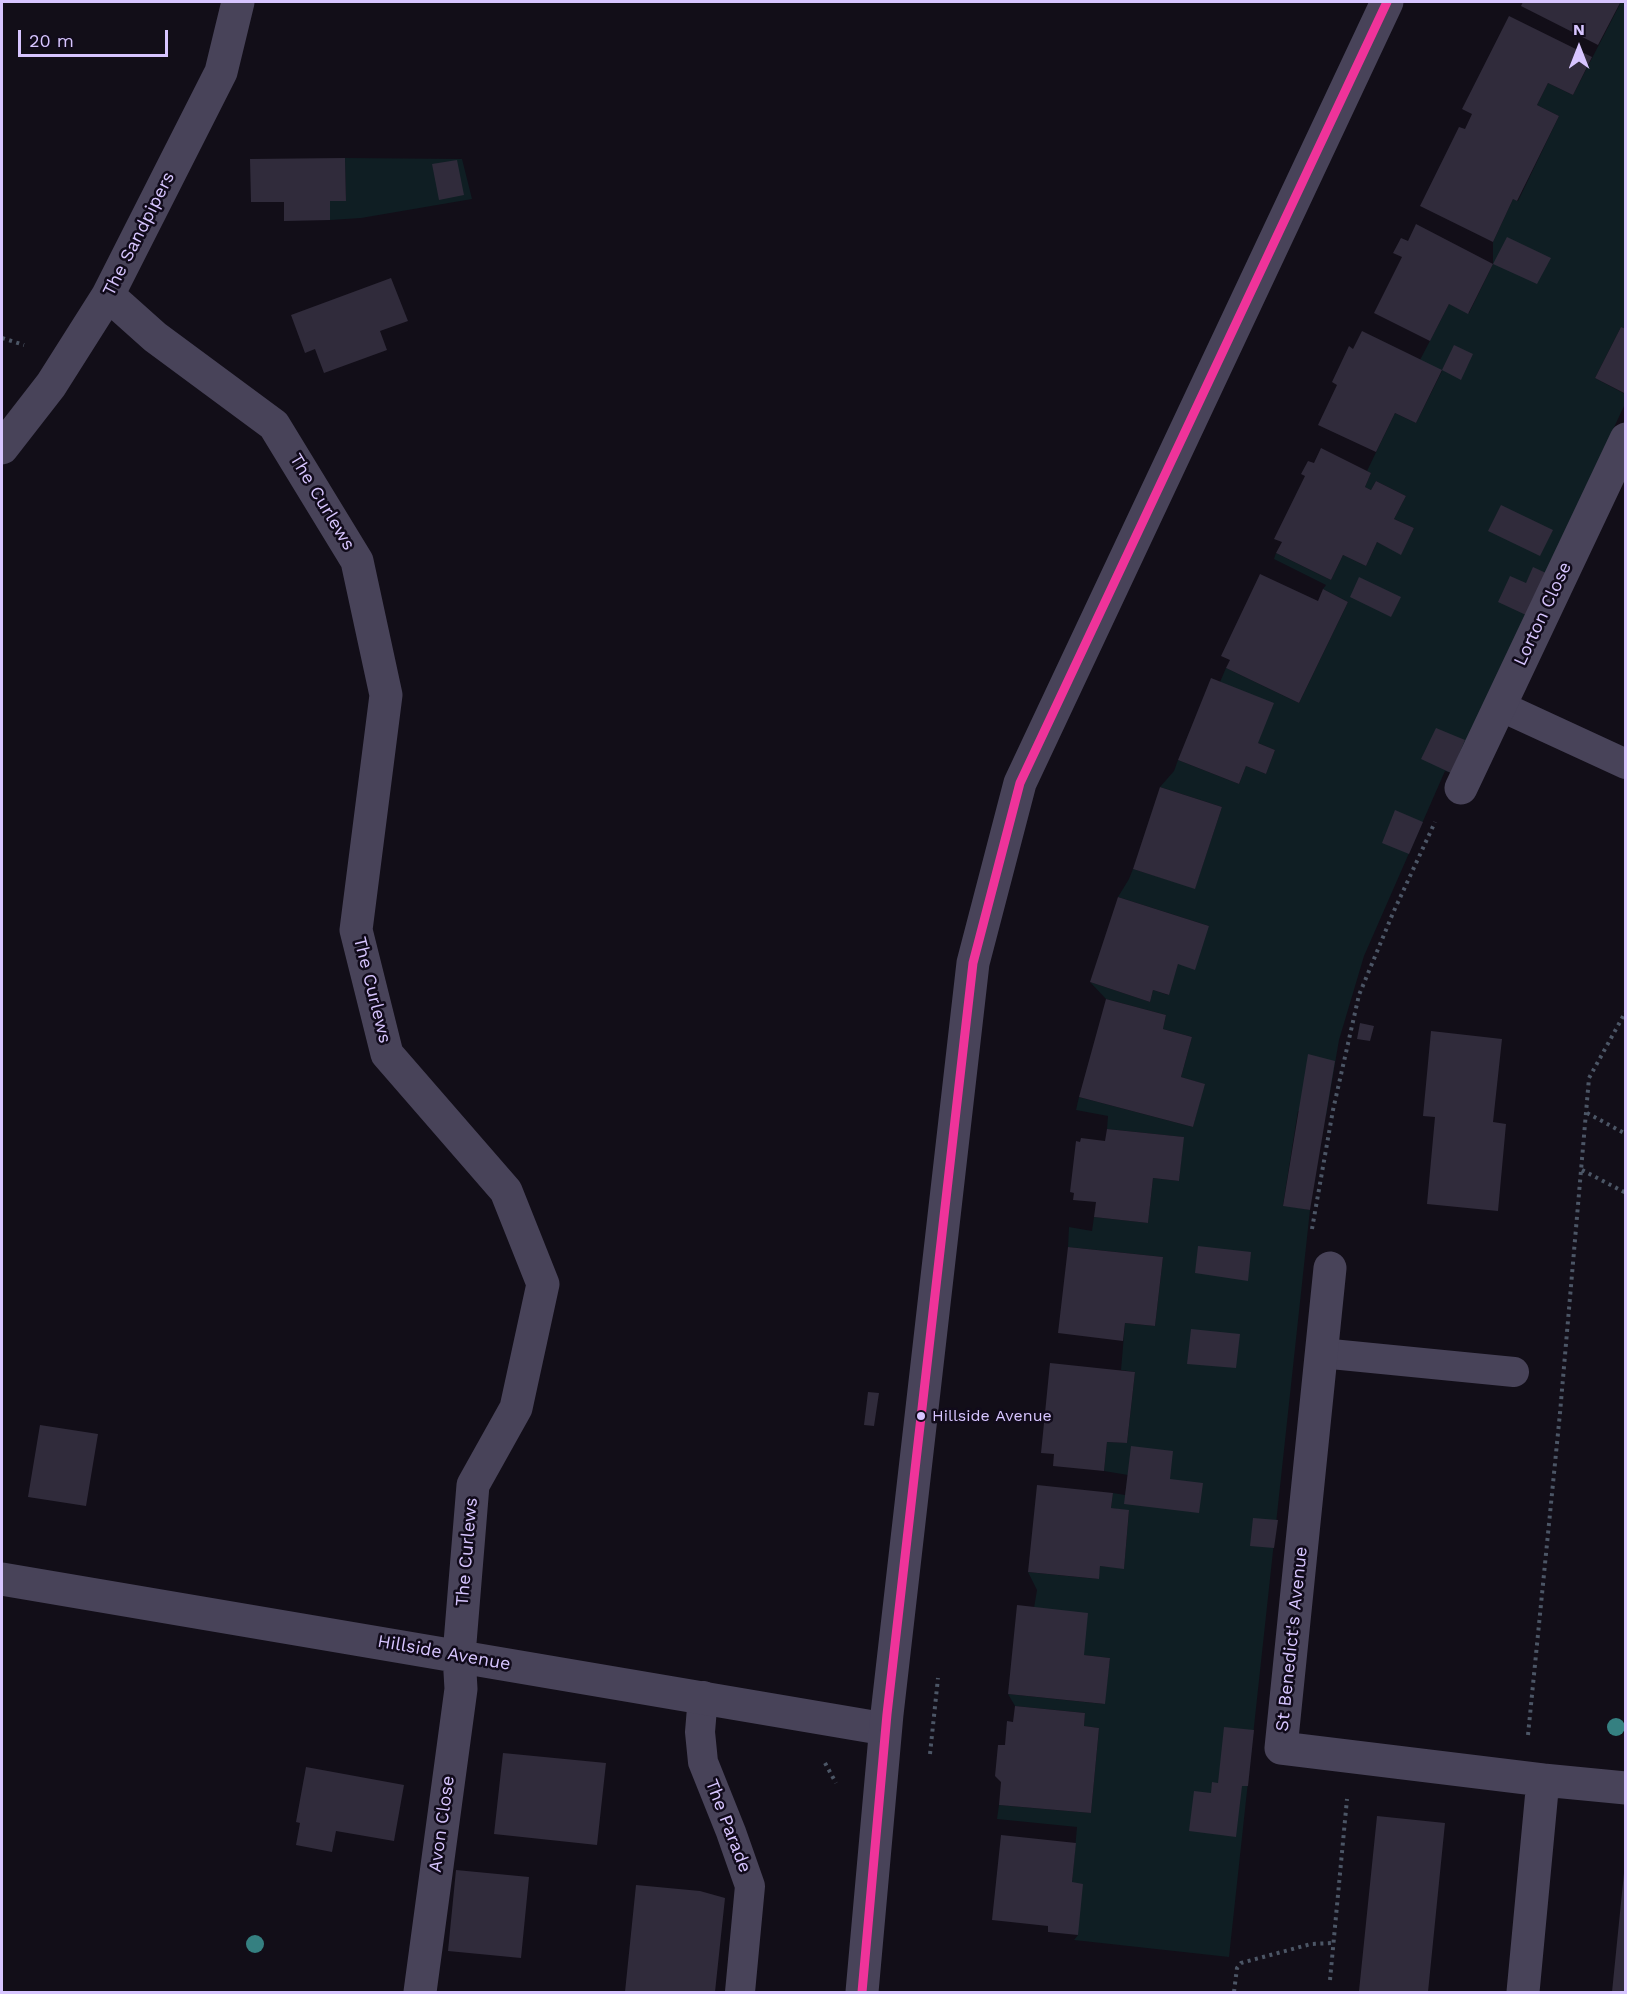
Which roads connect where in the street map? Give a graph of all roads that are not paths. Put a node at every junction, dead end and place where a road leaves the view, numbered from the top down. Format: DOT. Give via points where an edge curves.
graph roads {
  1 [pos="238,2"];
  2 [pos="1387,2"];
  3 [pos="108,295"];
  4 [pos="1626,439"];
  5 [pos="2,448"];
  6 [pos="1500,706"];
  7 [pos="1626,764"];
  8 [pos="1461,788"];
  9 [pos="1330,1268"];
  10 [pos="1321,1353"];
  11 [pos="1514,1372"];
  12 [pos="2,1579"];
  13 [pos="459,1655"];
  14 [pos="703,1696"];
  15 [pos="885,1729"];
  16 [pos="1533,1778"];
  17 [pos="1626,1788"];
  18 [pos="420,1992"];
  19 [pos="740,1992"];
  20 [pos="862,1992"];
  21 [pos="1523,1992"];
  1 -- 3 [label="street, The Sandpipers" via="221,72"];
  2 -- 15 [label="street" via="1020,783 974,963"];
  3 -- 5 [label="street, The Sandpipers" via="41,399"];
  3 -- 13 [label="street, The Curlews" via="154,337 274,425 357,561 386,695 356,930 384,1043 387,1054 506,1191 543,1284 516,1408 473,1485"];
  4 -- 6 [label="street, Lorton Close"];
  6 -- 7 [label="lane"];
  6 -- 8 [label="street, Lorton Close"];
  9 -- 10 [label="street, St Benedict's Avenue"];
  10 -- 11 [label="lane"];
  10 -- 16 [label="street, St Benedict's Avenue" via="1281,1748"];
  12 -- 13 [label="street, Hillside Avenue"];
  13 -- 14 [label="street, Hillside Avenue"];
  13 -- 18 [label="street, Avon Close" via="461,1689"];
  14 -- 15 [label="street, Hillside Avenue"];
  14 -- 19 [label="lane, The Parade" via="703,1762 750,1886"];
  15 -- 20 [label="street"];
  16 -- 17 [label="street, St Benedict's Avenue"];
  16 -- 21 [label="street"];
}
